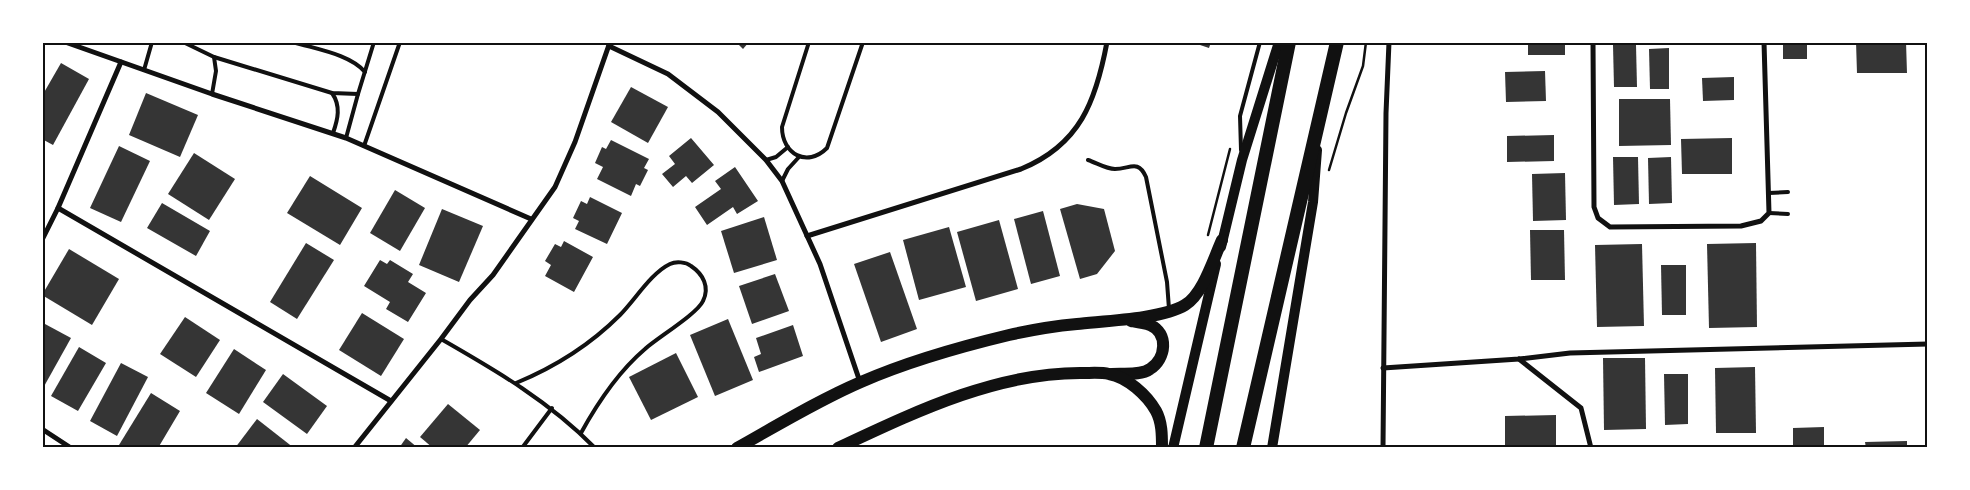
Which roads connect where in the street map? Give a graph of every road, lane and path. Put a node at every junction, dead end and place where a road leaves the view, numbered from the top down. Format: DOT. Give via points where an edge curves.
graph roads {
  1 [pos="65,42"];
  2 [pos="152,42"];
  3 [pos="183,42"];
  4 [pos="293,42"];
  5 [pos="374,42"];
  6 [pos="400,42"];
  7 [pos="809,42"];
  8 [pos="863,42"];
  9 [pos="1107,42"];
  10 [pos="1260,42"];
  11 [pos="1279,42"];
  12 [pos="1289,42"];
  13 [pos="1337,42"];
  14 [pos="1389,42"];
  15 [pos="1593,42"];
  16 [pos="1764,42"];
  17 [pos="610,44"];
  18 [pos="214,57"];
  19 [pos="121,62"];
  20 [pos="144,70"];
  21 [pos="365,72"];
  22 [pos="332,93"];
  23 [pos="212,94"];
  24 [pos="358,94"];
  25 [pos="1320,120"];
  26 [pos="333,133"];
  27 [pos="346,138"];
  28 [pos="364,146"];
  29 [pos="1231,146"];
  30 [pos="788,147"];
  31 [pos="799,157"];
  32 [pos="766,160"];
  33 [pos="1088,160"];
  34 [pos="1242,160"];
  35 [pos="782,181"];
  36 [pos="1788,192"];
  37 [pos="1769,193"];
  38 [pos="58,208"];
  39 [pos="1769,213"];
  40 [pos="1788,214"];
  41 [pos="531,219"];
  42 [pos="807,236"];
  43 [pos="1207,237"];
  44 [pos="42,240"];
  45 [pos="1222,240"];
  46 [pos="1169,312"];
  47 [pos="1123,320"];
  48 [pos="442,339"];
  49 [pos="1928,344"];
  50 [pos="1519,359"];
  51 [pos="1384,368"];
  52 [pos="1110,374"];
  53 [pos="860,382"];
  54 [pos="516,383"];
  55 [pos="391,401"];
  56 [pos="552,408"];
  57 [pos="42,429"];
  58 [pos="581,433"];
  59 [pos="70,448"];
  60 [pos="354,448"];
  61 [pos="522,448"];
  62 [pos="596,448"];
  63 [pos="737,448"];
  64 [pos="838,448"];
  65 [pos="1162,448"];
  66 [pos="1173,448"];
  67 [pos="1206,448"];
  68 [pos="1243,448"];
  69 [pos="1272,448"];
  70 [pos="1383,448"];
  71 [pos="1590,448"];
  1 -- 19 [label="street"];
  2 -- 20 [label="lane"];
  3 -- 18 [label="lane"];
  4 -- 21 [label="lane" via="348,59"];
  5 -- 21 [label="lane"];
  6 -- 28 [label="lane"];
  7 -- 30 [label="lane" via="784,118 782,135"];
  8 -- 31 [label="lane" via="828,148 810,158"];
  9 -- 42 [label="street" via="1098,84 1087,111 1063,143 1042,159 1021,169"];
  10 -- 34 [label="lane" via="1240,116"];
  11 -- 34 [label="main road"];
  12 -- 67 [label="highway"];
  13 -- 25 [label="highway"];
  14 -- 51 [label="street"];
  15 -- 39 [label="street" via="1594,207 1598,218 1610,227 1741,226 1761,221"];
  16 -- 37 [label="street"];
  17 -- 32 [label="street" via="668,74 718,112"];
  17 -- 41 [label="street" via="555,187"];
  18 -- 22 [label="lane"];
  18 -- 23 [label="lane" via="216,71"];
  19 -- 20 [label="street"];
  19 -- 38 [label="street"];
  20 -- 23 [label="street"];
  21 -- 24 [label="lane"];
  22 -- 24 [label="lane"];
  22 -- 26 [label="lane" via="339,118"];
  23 -- 26 [label="street"];
  24 -- 27 [label="lane"];
  25 -- 68 [label="highway"];
  25 -- 69 [label="main road" via="1313,202"];
  26 -- 27 [label="street"];
  27 -- 28 [label="street"];
  28 -- 41 [label="street"];
  29 -- 43 [label="path"];
  30 -- 31 [label="lane"];
  30 -- 32 [label="lane" via="776,157"];
  31 -- 35 [label="lane"];
  32 -- 35 [label="street"];
  33 -- 46 [label="lane" via="1115,169 1137,166 1143,169 1166,276"];
  34 -- 45 [label="main road"];
  35 -- 42 [label="street"];
  36 -- 37 [label="lane"];
  37 -- 39 [label="street"];
  38 -- 44 [label="street"];
  38 -- 55 [label="street"];
  39 -- 40 [label="lane"];
  41 -- 48 [label="street" via="493,276 470,300"];
  42 -- 53 [label="street" via="820,264"];
  45 -- 46 [label="main road" via="1194,297"];
  45 -- 66 [label="main road"];
  46 -- 47 [label="main road"];
  47 -- 52 [label="main road" via="1156,329 1164,344 1162,353 1150,370"];
  47 -- 53 [label="main road" via="1012,334 955,348"];
  48 -- 54 [label="lane"];
  48 -- 55 [label="street"];
  49 -- 50 [label="street" via="1570,353"];
  50 -- 51 [label="street"];
  50 -- 71 [label="street" via="1581,408"];
  51 -- 70 [label="street"];
  52 -- 64 [label="main road" via="1062,373 1024,378 968,393"];
  52 -- 65 [label="main road" via="1132,384 1156,411"];
  53 -- 63 [label="main road"];
  54 -- 56 [label="lane"];
  54 -- 58 [label="lane" via="561,361 602,332 658,271 671,263 687,263 700,272 706,286 703,302 625,368 598,402"];
  55 -- 60 [label="street"];
  56 -- 58 [label="lane"];
  56 -- 61 [label="lane"];
  57 -- 59 [label="street"];
  58 -- 62 [label="lane"];
}
